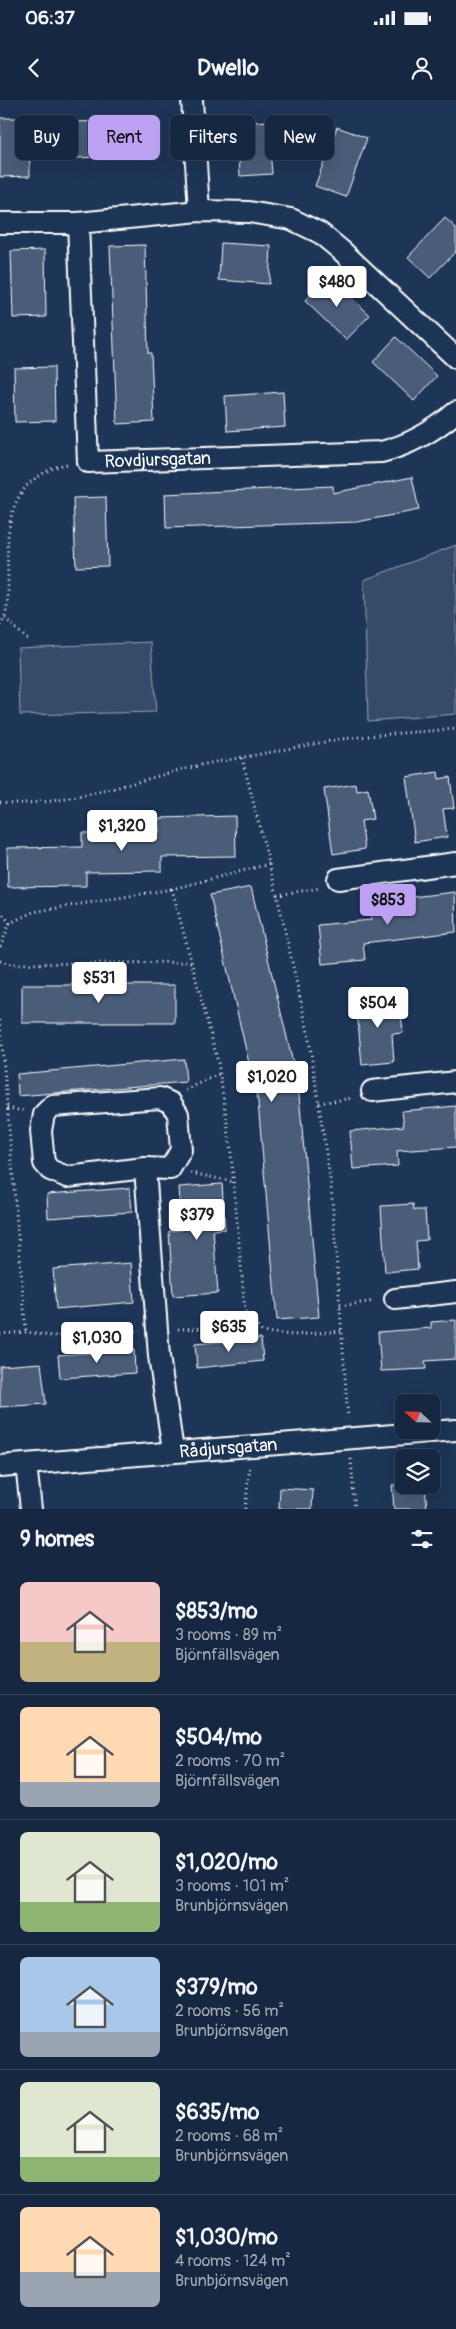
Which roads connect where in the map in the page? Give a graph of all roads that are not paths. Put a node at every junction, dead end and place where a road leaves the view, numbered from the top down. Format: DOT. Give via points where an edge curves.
graph roads {
  1 [pos="192,100"];
  2 [pos="198,211"];
  3 [pos="78,223"];
  4 [pos="0,224"];
  5 [pos="456,358"];
  6 [pos="456,412"];
  7 [pos="456,863"];
  8 [pos="338,879"];
  9 [pos="456,1082"];
  10 [pos="372,1091"];
  11 [pos="145,1168"];
  12 [pos="456,1292"];
  13 [pos="395,1299"];
  14 [pos="456,1430"];
  15 [pos="173,1451"];
  16 [pos="26,1464"];
  17 [pos="0,1466"];
  18 [pos="31,1509"];
  1 -- 2 [label="street"];
  2 -- 3 [label="street"];
  2 -- 5 [label="street" via="249,212 291,219 320,234"];
  3 -- 4 [label="street"];
  3 -- 6 [label="street, Rovdjursgatan" via="88,462 381,452 400,447 441,425"];
  7 -- 8 [label="street"];
  9 -- 10 [label="street"];
  11 -- 11 [label="street" via="67,1177 50,1170 44,1163 41,1131 44,1114 52,1106 160,1098 166,1101 178,1114 181,1150 170,1169"];
  11 -- 15 [label="street" via="157,1330"];
  12 -- 13 [label="street"];
  14 -- 15 [label="street, Rådjursgatan"];
  15 -- 16 [label="street, Rådjursgatan"];
  16 -- 17 [label="street, Rådjursgatan"];
  16 -- 18 [label="street"];
}
